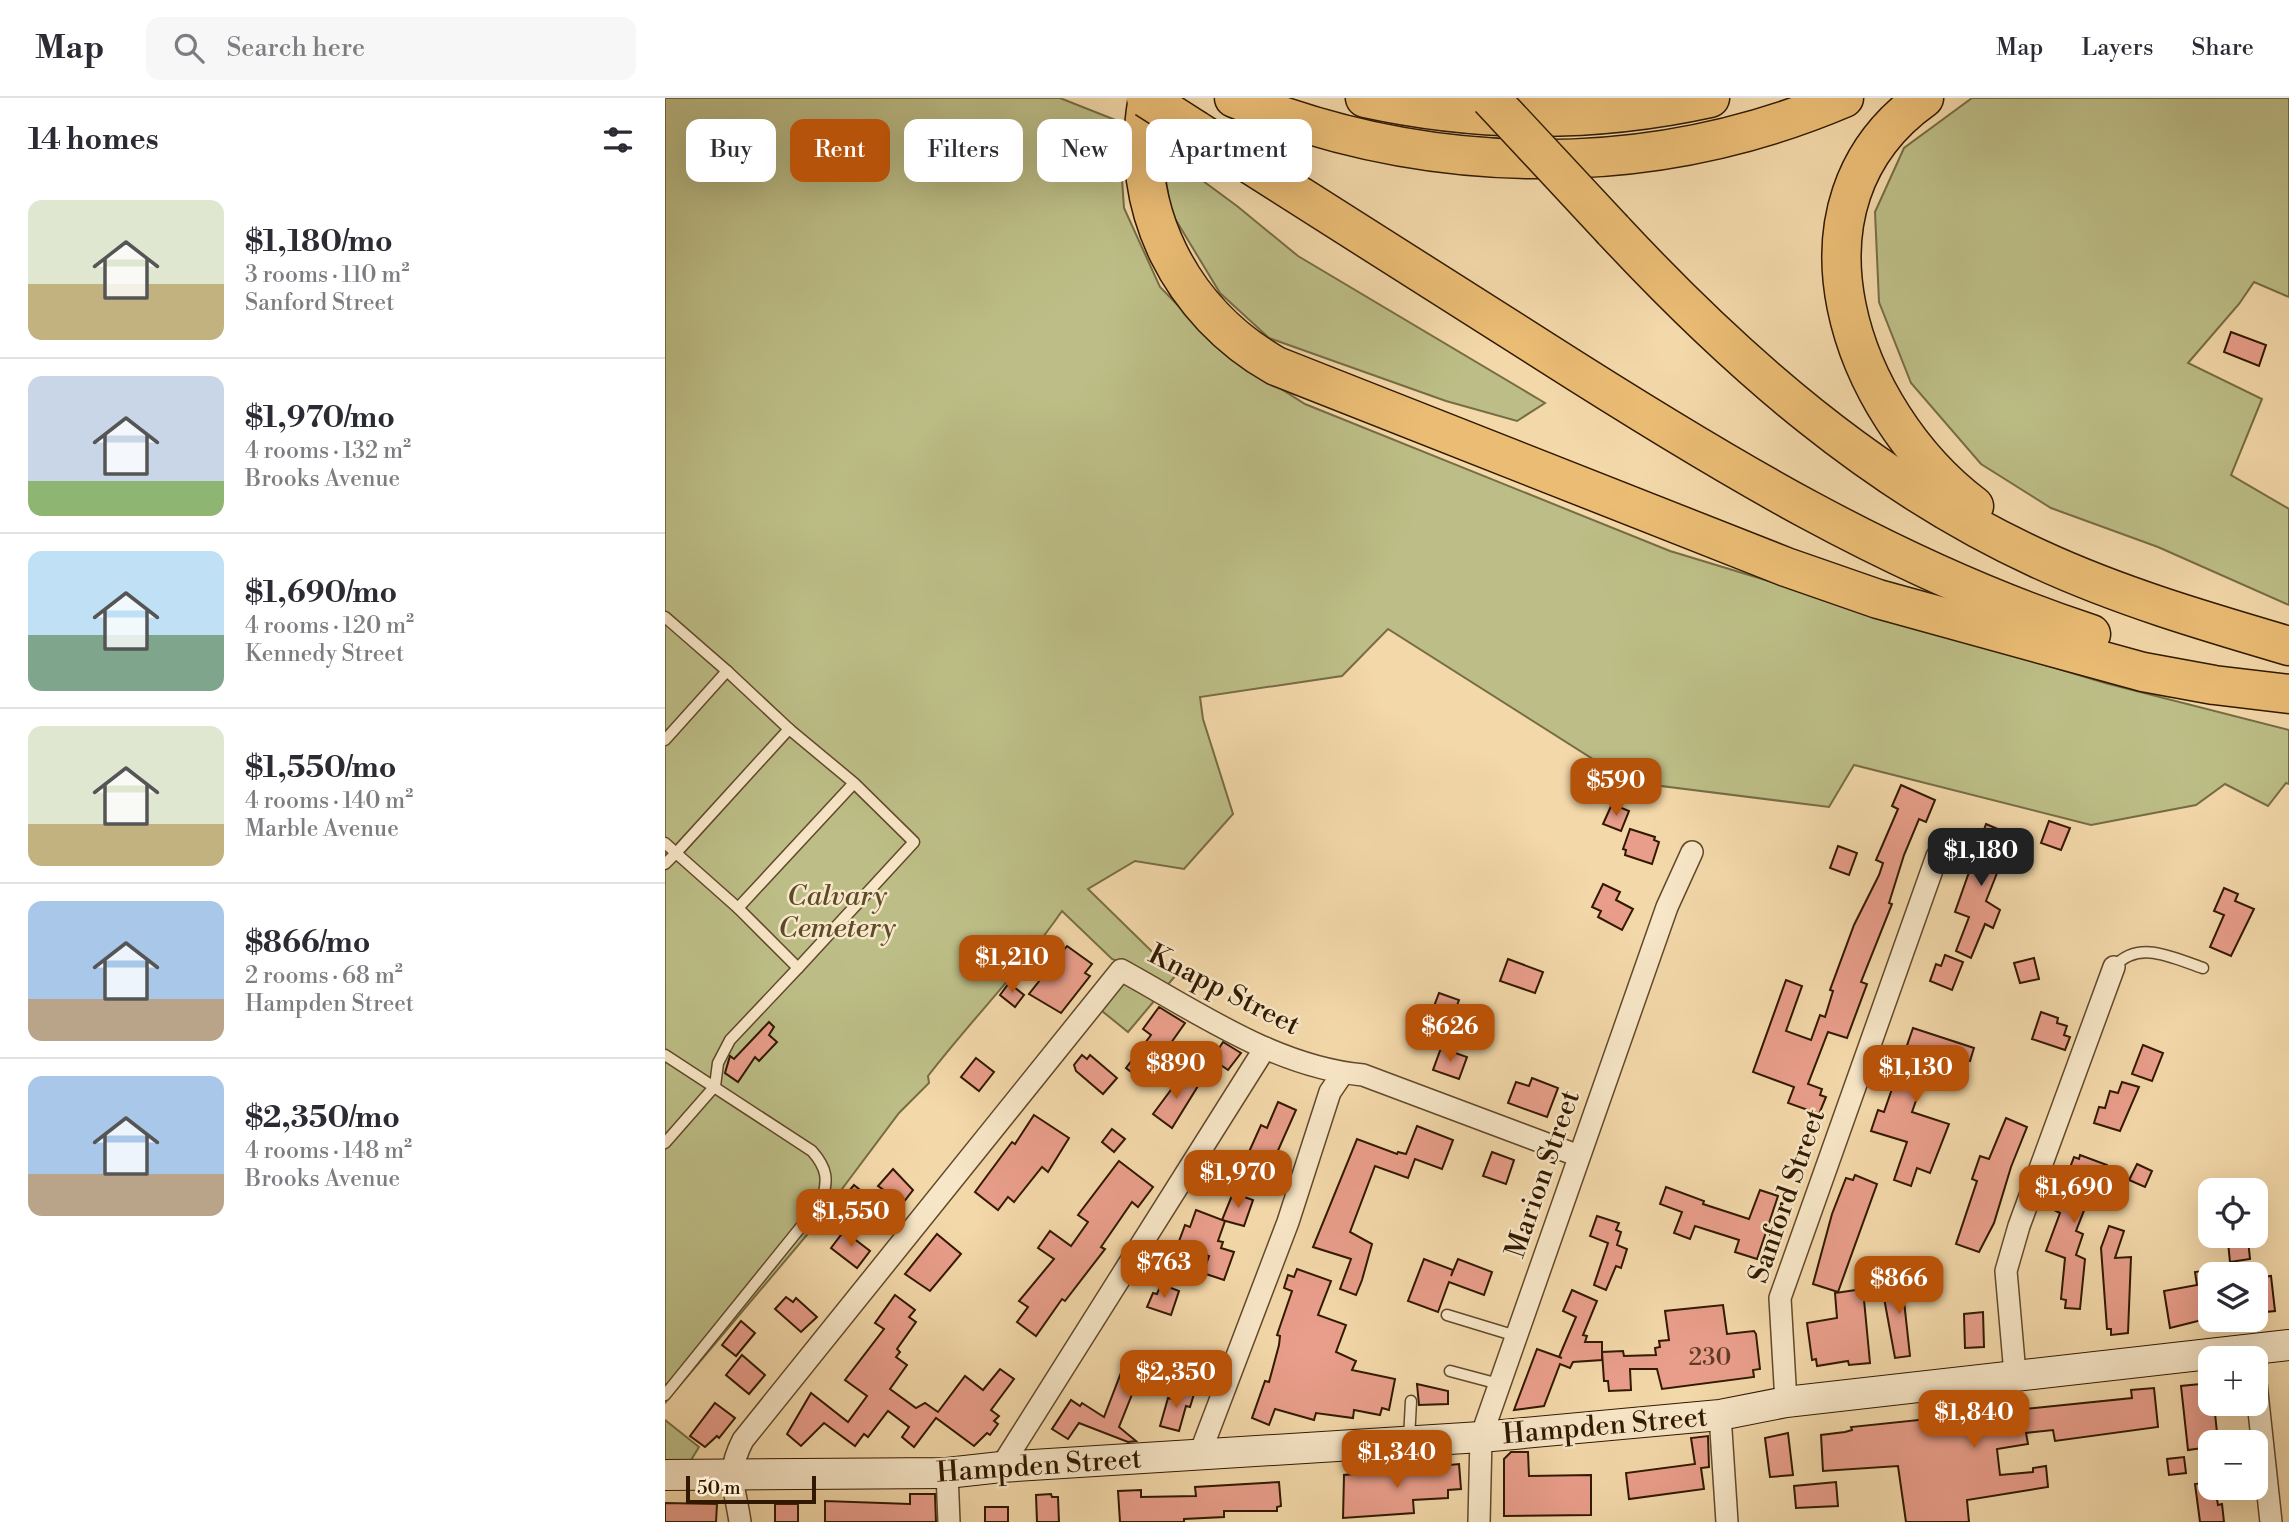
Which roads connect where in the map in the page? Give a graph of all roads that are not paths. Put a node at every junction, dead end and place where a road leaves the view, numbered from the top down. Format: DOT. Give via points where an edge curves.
graph roads {
  1 [pos="1147,98"];
  2 [pos="1234,98"];
  3 [pos="1365,98"];
  4 [pos="1490,98"];
  5 [pos="1710,98"];
  6 [pos="1844,98"];
  7 [pos="1924,98"];
  8 [pos="2124,593"];
  9 [pos="665,617"];
  10 [pos="2289,646"];
  11 [pos="727,671"];
  12 [pos="2289,692"];
  13 [pos="789,729"];
  14 [pos="665,740"];
  15 [pos="854,783"];
  16 [pos="665,843"];
  17 [pos="1692,852"];
  18 [pos="676,853"];
  19 [pos="1937,856"];
  20 [pos="665,864"];
  21 [pos="738,908"];
  22 [pos="2114,967"];
  23 [pos="798,968"];
  24 [pos="2203,968"];
  25 [pos="1265,1048"];
  26 [pos="665,1055"];
  27 [pos="1343,1073"];
  28 [pos="716,1086"];
  29 [pos="665,1143"];
  30 [pos="1579,1156"];
  31 [pos="1447,1315"];
  32 [pos="1516,1336"];
  33 [pos="2289,1345"];
  34 [pos="2268,1350"];
  35 [pos="2198,1359"];
  36 [pos="1450,1371"];
  37 [pos="2015,1374"];
  38 [pos="1499,1384"];
  39 [pos="665,1395"];
  40 [pos="1411,1401"];
  41 [pos="1786,1402"];
  42 [pos="1720,1415"];
  43 [pos="2260,1416"];
  44 [pos="1481,1437"];
  45 [pos="1409,1442"];
  46 [pos="1199,1456"];
  47 [pos="1001,1467"];
  48 [pos="947,1473"];
  49 [pos="665,1475"];
  50 [pos="731,1475"];
  51 [pos="740,1522"];
  52 [pos="949,1522"];
  53 [pos="1479,1522"];
  54 [pos="1727,1522"];
  55 [pos="2271,1522"];
  1 -- 12 [label="highway, bridge" via="1671,432 1834,525 1947,580 2052,621"];
  1 -- 12 [label="highway" via="1145,169 1164,246 1207,313 1232,338 1276,366 1878,600 2143,672"];
  2 -- 6 [label="highway" via="1308,125 1401,147 1555,161 1709,140"];
  3 -- 5 [label="highway" via="1460,114 1551,118 1614,114"];
  4 -- 8 [label="highway, bridge" via="1729,347 1801,409 1927,499 2061,569"];
  7 -- 8 [label="highway" via="1876,142 1857,174 1845,209 1843,276 1863,359 1907,439 1951,487 2041,550"];
  8 -- 10 [label="highway"];
  9 -- 11 [label="lane"];
  11 -- 13 [label="lane"];
  11 -- 14 [label="lane"];
  13 -- 15 [label="lane"];
  13 -- 18 [label="lane"];
  15 -- 21 [label="lane"];
  15 -- 23 [label="lane" via="914,842"];
  16 -- 18 [label="lane"];
  17 -- 30 [label="street, Marion Street" via="1667,907"];
  18 -- 20 [label="lane"];
  18 -- 21 [label="lane"];
  19 -- 41 [label="street, Sanford Street" via="1780,1298"];
  21 -- 23 [label="lane"];
  22 -- 24 [label="lane" via="2123,956 2138,951"];
  22 -- 37 [label="street" via="2006,1271"];
  23 -- 28 [label="lane" via="730,1041 718,1063"];
  25 -- 27 [label="street, Knapp Street"];
  25 -- 47 [label="street"];
  25 -- 50 [label="street, Knapp Street" via="1121,970 743,1440 732,1461"];
  26 -- 28 [label="lane"];
  27 -- 30 [label="street, Knapp Street" via="1363,1075"];
  27 -- 46 [label="street" via="1330,1092 1288,1222"];
  28 -- 29 [label="lane"];
  28 -- 39 [label="lane" via="811,1151 824,1164 828,1184 821,1202"];
  30 -- 32 [label="street, Marion Street"];
  31 -- 32 [label="lane"];
  32 -- 38 [label="street, Marion Street"];
  33 -- 34 [label="main road, Hampden Street"];
  35 -- 37 [label="main road, Hampden Street"];
  36 -- 38 [label="lane"];
  37 -- 41 [label="main road, Hampden Street"];
  38 -- 44 [label="street, Marion Street"];
  40 -- 45 [label="lane"];
  41 -- 42 [label="main road, Hampden Street"];
  42 -- 44 [label="main road, Hampden Street"];
  42 -- 54 [label="street"];
  43 -- 55 [label="street"];
  44 -- 45 [label="main road, Hampden Street"];
  44 -- 53 [label="street, Marion Street"];
  45 -- 46 [label="main road, Hampden Street"];
  46 -- 47 [label="main road, Hampden Street"];
  47 -- 48 [label="main road, Hampden Street"];
  48 -- 50 [label="main road, Hampden Street"];
  48 -- 52 [label="street"];
  49 -- 50 [label="main road, Hampden Street"];
  50 -- 51 [label="street"];
}
